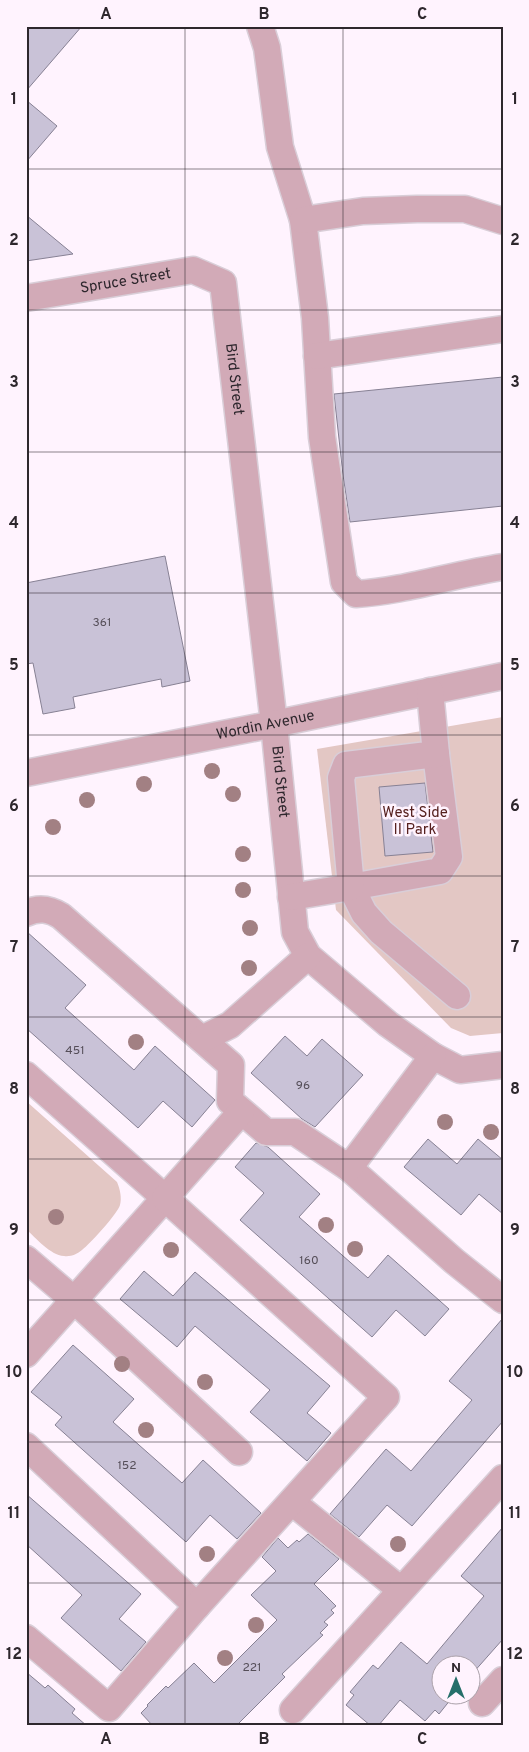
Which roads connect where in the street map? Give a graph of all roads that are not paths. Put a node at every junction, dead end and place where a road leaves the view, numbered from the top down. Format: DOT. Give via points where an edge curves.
graph roads {
  1 [pos="260,26"];
  2 [pos="303,220"];
  3 [pos="503,221"];
  4 [pos="223,283"];
  5 [pos="26,298"];
  6 [pos="503,329"];
  7 [pos="317,356"];
  8 [pos="503,567"];
  9 [pos="503,676"];
  10 [pos="430,691"];
  11 [pos="274,724"];
  12 [pos="436,754"];
  13 [pos="26,773"];
  14 [pos="351,887"];
  15 [pos="291,897"];
  16 [pos="26,912"];
  17 [pos="308,956"];
  18 [pos="457,996"];
  19 [pos="202,1039"];
  20 [pos="433,1056"];
  21 [pos="503,1065"];
  22 [pos="26,1075"];
  23 [pos="242,1112"];
  24 [pos="349,1168"];
  25 [pos="165,1198"];
  26 [pos="26,1260"];
  27 [pos="74,1300"];
  28 [pos="503,1300"];
  29 [pos="26,1354"];
  30 [pos="26,1446"];
  31 [pos="239,1452"];
  32 [pos="503,1478"];
  33 [pos="292,1502"];
  34 [pos="401,1590"];
  35 [pos="197,1606"];
  36 [pos="26,1638"];
  37 [pos="503,1680"];
  38 [pos="482,1703"];
  39 [pos="293,1710"];
  1 -- 2 [label="street" via="267,48 280,147"];
  2 -- 3 [label="street" via="363,211 417,208 465,209"];
  2 -- 7 [label="street"];
  4 -- 5 [label="street, Spruce Street" via="193,270"];
  4 -- 11 [label="street, Bird Street"];
  6 -- 7 [label="street"];
  7 -- 8 [label="street" via="322,437 344,582 356,594 381,592 471,571"];
  9 -- 10 [label="street, Wordin Avenue"];
  10 -- 11 [label="street, Wordin Avenue"];
  10 -- 12 [label="street"];
  11 -- 13 [label="street, Wordin Avenue"];
  11 -- 15 [label="street, Bird Street"];
  12 -- 14 [label="street" via="449,857 440,871"];
  12 -- 14 [label="street" via="346,765 341,778"];
  14 -- 15 [label="street"];
  14 -- 18 [label="street" via="364,913 381,932"];
  15 -- 17 [label="street, Bird Street" via="295,932"];
  16 -- 19 [label="street" via="52,910 61,916"];
  17 -- 19 [label="street" via="230,1025"];
  17 -- 20 [label="street, Bird Street" via="388,1024"];
  19 -- 23 [label="street" via="232,1066 230,1101"];
  20 -- 21 [label="street, Bird Street" via="460,1070"];
  20 -- 24 [label="street"];
  22 -- 25 [label="street"];
  23 -- 24 [label="street" via="266,1132 294,1132"];
  23 -- 25 [label="street"];
  24 -- 28 [label="street"];
  25 -- 27 [label="street"];
  25 -- 33 [label="street" via="386,1397"];
  26 -- 27 [label="street"];
  27 -- 29 [label="street"];
  27 -- 31 [label="street"];
  30 -- 35 [label="street"];
  32 -- 34 [label="street"];
  33 -- 34 [label="street"];
  33 -- 35 [label="street"];
  34 -- 39 [label="street"];
  35 -- 36 [label="street" via="108,1708"];
  37 -- 38 [label="street"];
}
